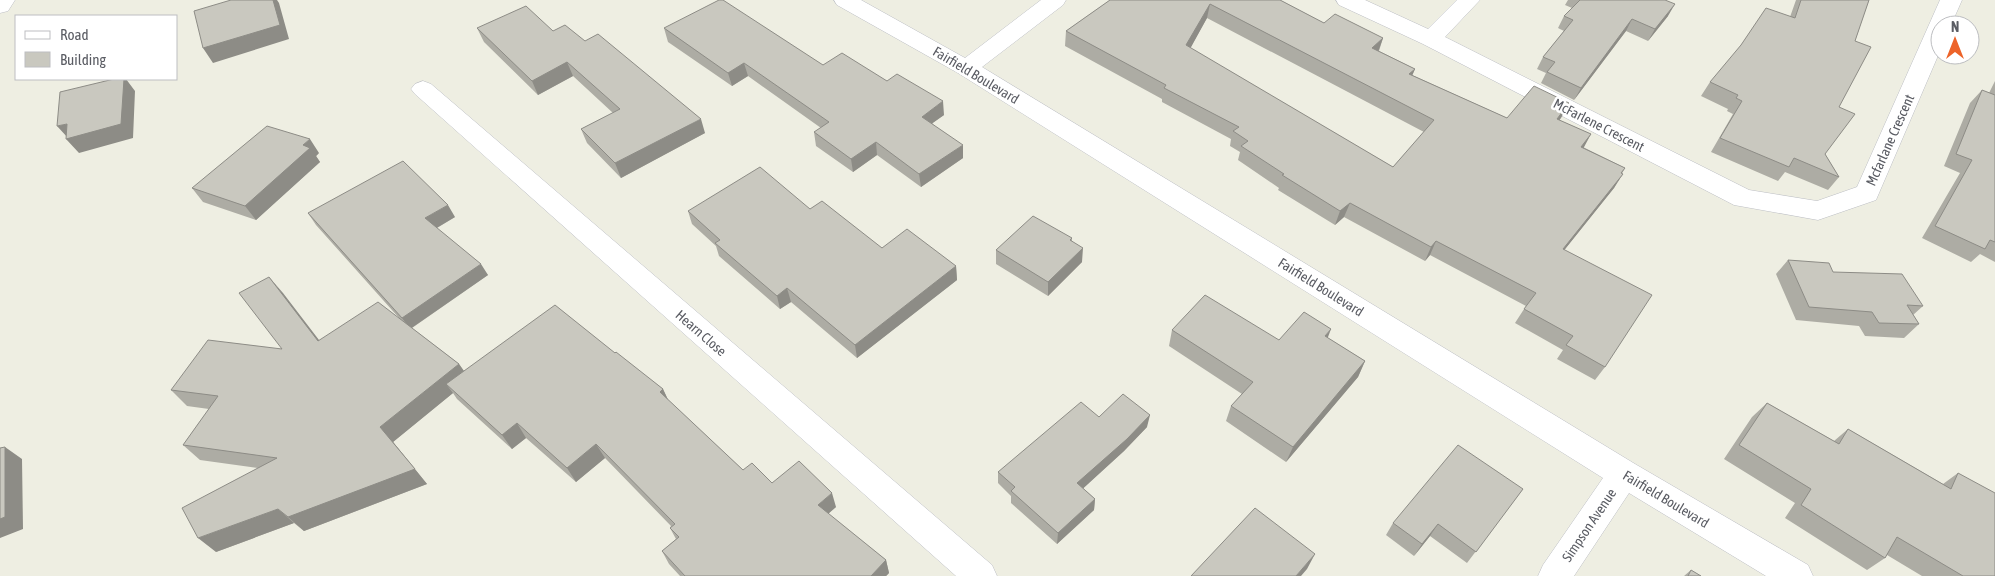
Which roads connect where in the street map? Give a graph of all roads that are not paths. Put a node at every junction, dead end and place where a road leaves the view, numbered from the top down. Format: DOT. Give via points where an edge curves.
graph roads {
  1 [pos="4,0"];
  2 [pos="844,0"];
  3 [pos="1055,0"];
  4 [pos="1347,0"];
  5 [pos="1469,0"];
  6 [pos="1951,0"];
  7 [pos="0,6"];
  8 [pos="1944,15"];
  9 [pos="1431,39"];
  10 [pos="1930,48"];
  11 [pos="966,68"];
  12 [pos="422,89"];
  13 [pos="1743,198"];
  14 [pos="1624,474"];
  15 [pos="980,576"];
  16 [pos="1555,576"];
  17 [pos="1796,576"];
  1 -- 7 [label="street"];
  2 -- 11 [label="street, Fairfield Boulevard"];
  3 -- 11 [label="street"];
  4 -- 9 [label="street, McFarlene Crescent"];
  5 -- 9 [label="street"];
  6 -- 8 [label="street, Mcfarlane Crescent"];
  9 -- 13 [label="street, McFarlene Crescent"];
  10 -- 13 [label="street, Mcfarlane Crescent" via="1866,193 1818,212"];
  11 -- 14 [label="street, Fairfield Boulevard"];
  12 -- 15 [label="street, Hearn Close"];
  14 -- 16 [label="street, Simpson Avenue"];
  14 -- 17 [label="street, Fairfield Boulevard"];
}
